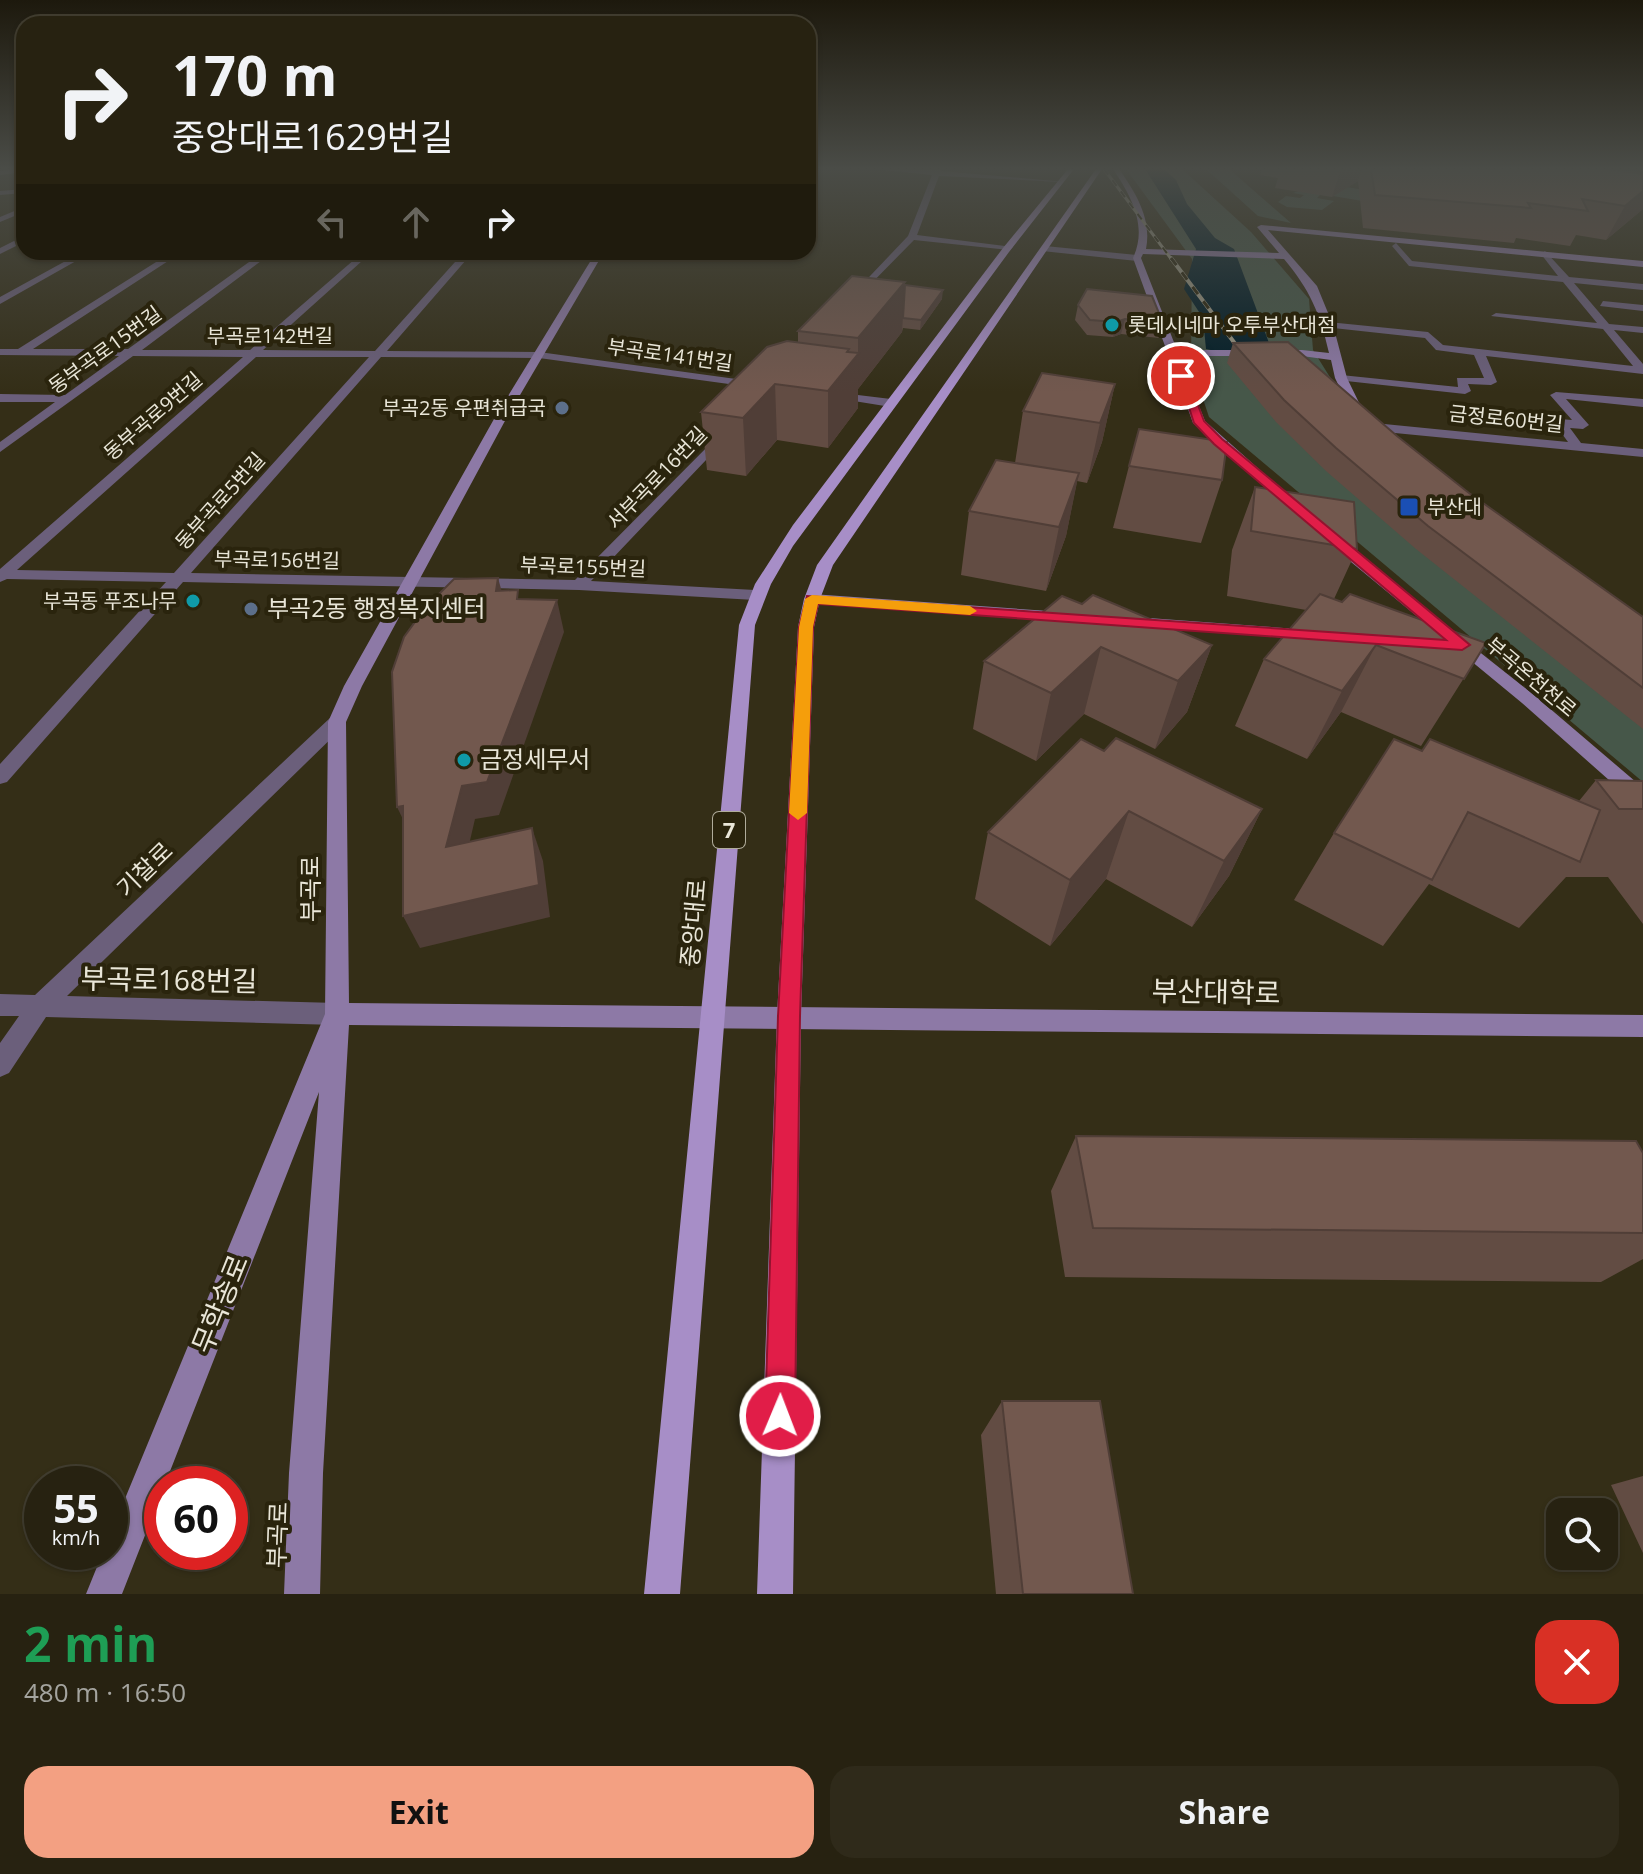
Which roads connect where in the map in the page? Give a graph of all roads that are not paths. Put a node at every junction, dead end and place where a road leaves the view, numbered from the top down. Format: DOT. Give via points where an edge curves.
graph roads {
  1 [pos="906,243"];
  2 [pos="974,243"];
  3 [pos="1012,243"];
  4 [pos="1049,243"];
  5 [pos="1144,243"];
  6 [pos="1276,243"];
  7 [pos="1433,243"];
  8 [pos="1396,246"];
  9 [pos="1009,247"];
  10 [pos="1045,249"];
  11 [pos="1143,254"];
  12 [pos="1545,254"];
  13 [pos="1287,256"];
  14 [pos="74,260"];
  15 [pos="165,260"];
  16 [pos="258,260"];
  17 [pos="359,260"];
  18 [pos="462,260"];
  19 [pos="595,260"];
  20 [pos="1643,264"];
  21 [pos="1565,278"];
  22 [pos="1643,287"];
  23 [pos="0,301"];
  24 [pos="1603,304"];
  25 [pos="846,306"];
  26 [pos="1643,308"];
  27 [pos="1496,316"];
  28 [pos="1328,325"];
  29 [pos="1606,327"];
  30 [pos="1643,330"];
  31 [pos="0,352"];
  32 [pos="19,353"];
  33 [pos="131,353"];
  34 [pos="1180,353"];
  35 [pos="1479,353"];
  36 [pos="253,354"];
  37 [pos="378,354"];
  38 [pos="539,355"];
  39 [pos="1337,357"];
  40 [pos="1643,370"];
  41 [pos="1341,378"];
  42 [pos="815,393"];
  43 [pos="0,398"];
  44 [pos="758,398"];
  45 [pos="68,399"];
  46 [pos="891,403"];
  47 [pos="1643,403"];
  48 [pos="1364,426"];
  49 [pos="727,431"];
  50 [pos="1577,446"];
  51 [pos="1387,447"];
  52 [pos="0,448"];
  53 [pos="1643,453"];
  54 [pos="1,575"];
  55 [pos="177,578"];
  56 [pos="409,583"];
  57 [pos="579,585"];
  58 [pos="755,595"];
  59 [pos="812,599"];
  60 [pos="1080,618"];
  61 [pos="1112,621"];
  62 [pos="1335,636"];
  63 [pos="1430,643"];
  64 [pos="1462,645"];
  65 [pos="337,722"];
  66 [pos="0,777"];
  67 [pos="1643,799"];
  68 [pos="0,1005"];
  69 [pos="38,1008"];
  70 [pos="337,1014"];
  71 [pos="789,1016"];
  72 [pos="712,1017"];
  73 [pos="1643,1026"];
  74 [pos="0,1065"];
  75 [pos="104,1594"];
  76 [pos="302,1594"];
  77 [pos="662,1594"];
  78 [pos="775,1594"];
  1 -- 25 [label="street"];
  2 -- 9 [label="street"];
  3 -- 9 [label="main road, 중앙대로 / 7"];
  4 -- 10 [label="main road"];
  5 -- 11 [label="main road, 부곡온천천로"];
  6 -- 13 [label="main road"];
  7 -- 12 [label="main road"];
  8 -- 21 [label="street" via="1409,263"];
  9 -- 46 [label="main road, 중앙대로 / 7"];
  10 -- 11 [label="street"];
  10 -- 59 [label="main road" via="825,565"];
  11 -- 13 [label="main road"];
  11 -- 34 [label="main road, 부곡온천천로"];
  12 -- 20 [label="main road"];
  12 -- 21 [label="street"];
  13 -- 28 [label="main road" via="1312,286"];
  14 -- 23 [label="street"];
  15 -- 32 [label="street"];
  16 -- 33 [label="street, 동부곡로15번길"];
  17 -- 36 [label="street, 동부곡로9번길"];
  18 -- 37 [label="street, 동부곡로5번길"];
  19 -- 38 [label="main road, 부곡로"];
  21 -- 22 [label="street"];
  21 -- 29 [label="street"];
  24 -- 26 [label="street"];
  27 -- 29 [label="street"];
  28 -- 35 [label="street" via="1428,335 1440,348"];
  28 -- 39 [label="main road"];
  29 -- 30 [label="street"];
  29 -- 40 [label="street"];
  31 -- 32 [label="street, 부곡로142번길"];
  32 -- 33 [label="street, 부곡로142번길"];
  33 -- 36 [label="street, 부곡로142번길"];
  33 -- 45 [label="street, 동부곡로15번길"];
  34 -- 39 [label="main road"];
  34 -- 64 [label="main road, 부곡온천천로" via="1199,423"];
  35 -- 40 [label="street"];
  35 -- 41 [label="street" via="1491,382 1461,380 1465,391"];
  36 -- 37 [label="street, 부곡로142번길"];
  36 -- 54 [label="street, 동부곡로9번길"];
  37 -- 38 [label="street, 부곡로142번길"];
  37 -- 55 [label="street, 동부곡로5번길"];
  38 -- 44 [label="street, 부곡로141번길" via="769,387"];
  38 -- 56 [label="main road, 부곡로"];
  39 -- 41 [label="main road"];
  41 -- 48 [label="main road"];
  42 -- 46 [label="street"];
  43 -- 45 [label="street"];
  45 -- 52 [label="street, 동부곡로15번길"];
  46 -- 58 [label="main road, 중앙대로 / 7"];
  47 -- 50 [label="street" via="1556,395 1583,425 1560,423"];
  48 -- 50 [label="street, 금정로60번길"];
  48 -- 51 [label="main road"];
  49 -- 57 [label="street, 서부곡로16번길"];
  50 -- 53 [label="street, 금정로60번길"];
  54 -- 55 [label="street, 부곡로156번길"];
  55 -- 56 [label="street, 부곡로156번길"];
  55 -- 66 [label="street, 동부곡로5번길"];
  56 -- 57 [label="street, 부곡로155번길"];
  56 -- 65 [label="main road, 부곡로"];
  57 -- 58 [label="street, 부곡로155번길"];
  58 -- 72 [label="main road, 중앙대로 / 7" via="747,625"];
  59 -- 60 [label="main road"];
  59 -- 71 [label="main road" via="806,627"];
  61 -- 62 [label="main road"];
  63 -- 64 [label="main road"];
  64 -- 67 [label="main road, 부곡온천천로"];
  65 -- 69 [label="street, 기찰로"];
  65 -- 70 [label="main road, 부곡로"];
  68 -- 69 [label="street, 부곡로168번길"];
  69 -- 70 [label="street, 부곡로168번길"];
  69 -- 74 [label="street, 기찰로"];
  70 -- 72 [label="main road, 부산대학로"];
  70 -- 75 [label="main road, 무학송로"];
  70 -- 76 [label="main road, 부곡로"];
  71 -- 72 [label="main road, 부산대학로"];
  71 -- 73 [label="main road, 부산대학로"];
  71 -- 78 [label="main road"];
  72 -- 77 [label="main road, 중앙대로 / 7"];
}
